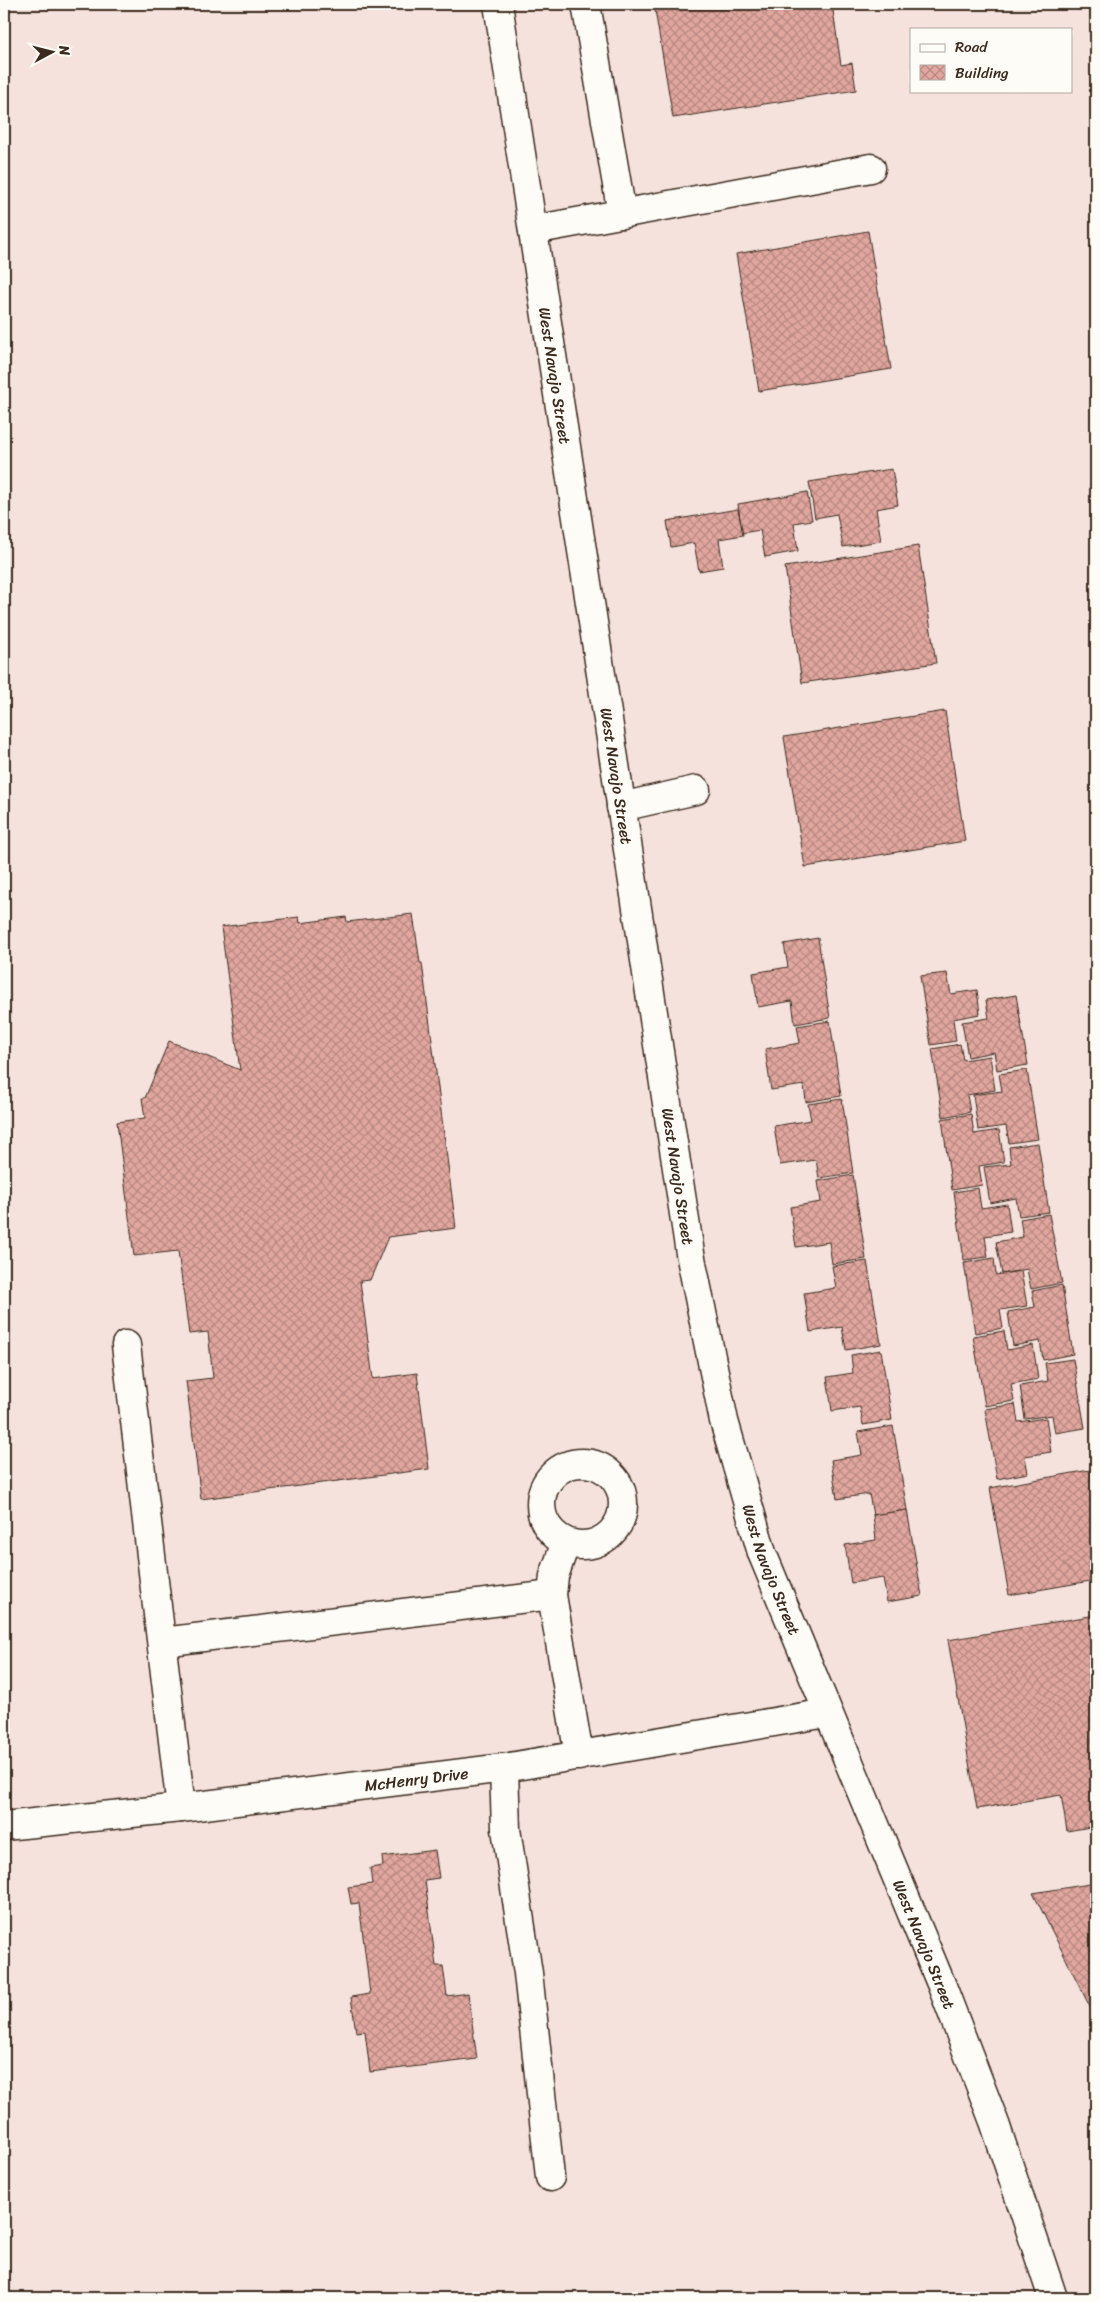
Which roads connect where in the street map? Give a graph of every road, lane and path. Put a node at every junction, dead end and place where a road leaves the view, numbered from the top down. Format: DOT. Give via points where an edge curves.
graph roads {
  1 [pos="498,4"];
  2 [pos="586,4"];
  3 [pos="871,168"];
  4 [pos="622,214"];
  5 [pos="533,230"];
  6 [pos="696,790"];
  7 [pos="621,807"];
  8 [pos="126,1345"];
  9 [pos="566,1542"];
  10 [pos="552,1595"];
  11 [pos="162,1642"];
  12 [pos="827,1713"];
  13 [pos="579,1756"];
  14 [pos="504,1768"];
  15 [pos="181,1808"];
  16 [pos="4,1826"];
  17 [pos="550,2177"];
  18 [pos="1053,2298"];
  1 -- 5 [label="street, West Navajo Street"];
  2 -- 4 [label="street"];
  3 -- 4 [label="street"];
  4 -- 5 [label="street"];
  5 -- 7 [label="street, West Navajo Street"];
  6 -- 7 [label="street"];
  7 -- 12 [label="street, West Navajo Street" via="690,1253 724,1421 762,1553"];
  8 -- 11 [label="street"];
  9 -- 10 [label="street" via="554,1576"];
  10 -- 11 [label="street"];
  10 -- 13 [label="street"];
  11 -- 15 [label="street"];
  12 -- 13 [label="street, McHenry Drive"];
  12 -- 18 [label="street, West Navajo Street" via="942,1986 995,2124"];
  13 -- 14 [label="street, McHenry Drive"];
  14 -- 15 [label="street, McHenry Drive"];
  14 -- 17 [label="street" via="506,1829 528,1973"];
  15 -- 16 [label="street, McHenry Drive"];
}
